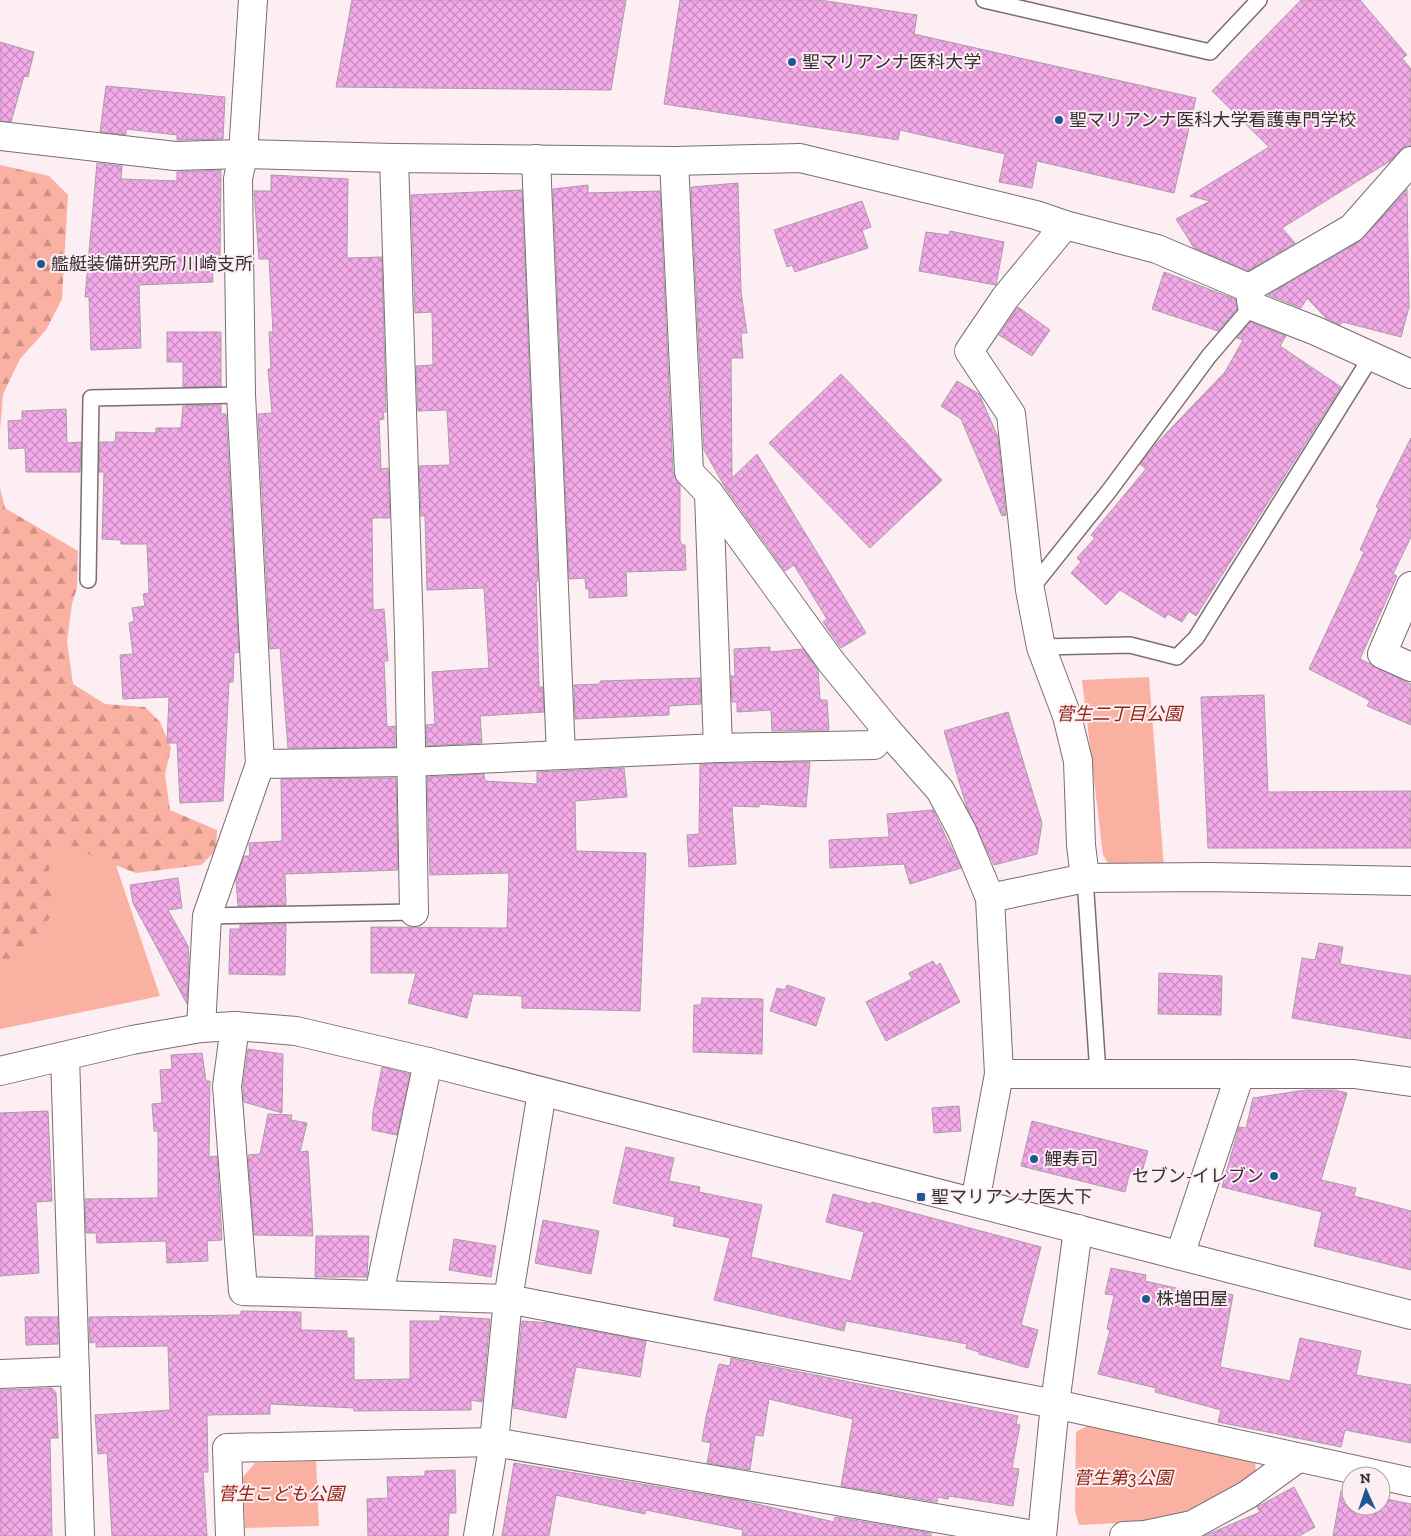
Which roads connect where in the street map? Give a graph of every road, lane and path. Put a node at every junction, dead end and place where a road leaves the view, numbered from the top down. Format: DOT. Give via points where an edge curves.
graph roads {
  1 [pos="253,0"];
  2 [pos="984,0"];
  3 [pos="1259,0"];
  4 [pos="0,136"];
  5 [pos="243,154"];
  6 [pos="394,158"];
  7 [pos="536,159"];
  8 [pos="674,161"];
  9 [pos="1411,161"];
  10 [pos="1064,225"];
  11 [pos="1251,297"];
  12 [pos="1371,357"];
  13 [pos="1411,374"];
  14 [pos="241,395"];
  15 [pos="709,493"];
  16 [pos="88,580"];
  17 [pos="1411,586"];
  18 [pos="1030,590"];
  19 [pos="1042,647"];
  20 [pos="1411,668"];
  21 [pos="887,730"];
  22 [pos="718,748"];
  23 [pos="561,755"];
  24 [pos="410,762"];
  25 [pos="260,764"];
  26 [pos="1085,878"];
  27 [pos="1411,881"];
  28 [pos="990,898"];
  29 [pos="414,912"];
  30 [pos="207,916"];
  31 [pos="234,1026"];
  32 [pos="201,1028"];
  33 [pos="65,1056"];
  34 [pos="428,1062"];
  35 [pos="0,1071"];
  36 [pos="999,1074"];
  37 [pos="1098,1074"];
  38 [pos="1240,1074"];
  39 [pos="1411,1082"];
  40 [pos="542,1092"];
  41 [pos="975,1202"];
  42 [pos="1078,1229"];
  43 [pos="1180,1255"];
  44 [pos="379,1294"];
  45 [pos="508,1299"];
  46 [pos="1411,1315"];
  47 [pos="75,1372"];
  48 [pos="0,1374"];
  49 [pos="1055,1404"];
  50 [pos="494,1442"];
  51 [pos="1298,1458"];
  52 [pos="1411,1482"];
  53 [pos="80,1536"];
  54 [pos="230,1536"];
  55 [pos="478,1536"];
  56 [pos="1041,1536"];
  57 [pos="1124,1536"];
  1 -- 5 [label="street"];
  2 -- 3 [label="lane" via="1210,52"];
  4 -- 5 [label="street" via="175,156"];
  5 -- 6 [label="street"];
  5 -- 14 [label="street" via="238,179"];
  6 -- 7 [label="street"];
  6 -- 24 [label="street"];
  7 -- 8 [label="street"];
  7 -- 23 [label="street"];
  8 -- 10 [label="street" via="800,158 1036,215"];
  8 -- 15 [label="street" via="689,472"];
  9 -- 11 [label="street" via="1352,228"];
  10 -- 11 [label="street" via="1157,249"];
  10 -- 18 [label="street" via="1005,298 969,351 1011,414"];
  11 -- 12 [label="street"];
  11 -- 18 [label="lane" via="1109,491"];
  12 -- 13 [label="street"];
  12 -- 19 [label="lane" via="1196,638 1177,657 1130,645"];
  14 -- 16 [label="lane" via="91,398"];
  14 -- 25 [label="street"];
  15 -- 21 [label="street" via="832,662"];
  15 -- 22 [label="street"];
  17 -- 20 [label="street" via="1382,654"];
  18 -- 19 [label="street"];
  19 -- 26 [label="street" via="1067,716 1078,761"];
  21 -- 22 [label="street" via="874,745"];
  21 -- 28 [label="street" via="940,790 962,831"];
  22 -- 23 [label="street"];
  23 -- 24 [label="street"];
  24 -- 25 [label="street"];
  24 -- 29 [label="street"];
  25 -- 30 [label="street"];
  26 -- 27 [label="street"];
  26 -- 28 [label="street"];
  26 -- 37 [label="lane"];
  28 -- 36 [label="street"];
  29 -- 30 [label="lane"];
  30 -- 32 [label="street"];
  31 -- 32 [label="street"];
  31 -- 34 [label="street" via="296,1031"];
  31 -- 44 [label="street" via="228,1086 243,1291"];
  32 -- 33 [label="street"];
  33 -- 35 [label="street"];
  33 -- 47 [label="street"];
  34 -- 40 [label="street"];
  34 -- 44 [label="street"];
  36 -- 37 [label="street"];
  36 -- 41 [label="street"];
  37 -- 38 [label="street"];
  38 -- 39 [label="street" via="1354,1074"];
  38 -- 43 [label="street"];
  40 -- 41 [label="street"];
  40 -- 45 [label="street"];
  41 -- 42 [label="street"];
  42 -- 43 [label="street"];
  42 -- 49 [label="street"];
  43 -- 46 [label="street"];
  44 -- 45 [label="street"];
  45 -- 49 [label="street"];
  45 -- 50 [label="street"];
  47 -- 48 [label="street"];
  47 -- 53 [label="street"];
  49 -- 51 [label="street"];
  49 -- 56 [label="street"];
  50 -- 54 [label="street" via="227,1448"];
  50 -- 55 [label="street"];
  50 -- 56 [label="street"];
  51 -- 52 [label="street"];
  51 -- 57 [label="street" via="1247,1495 1192,1525"];
}
